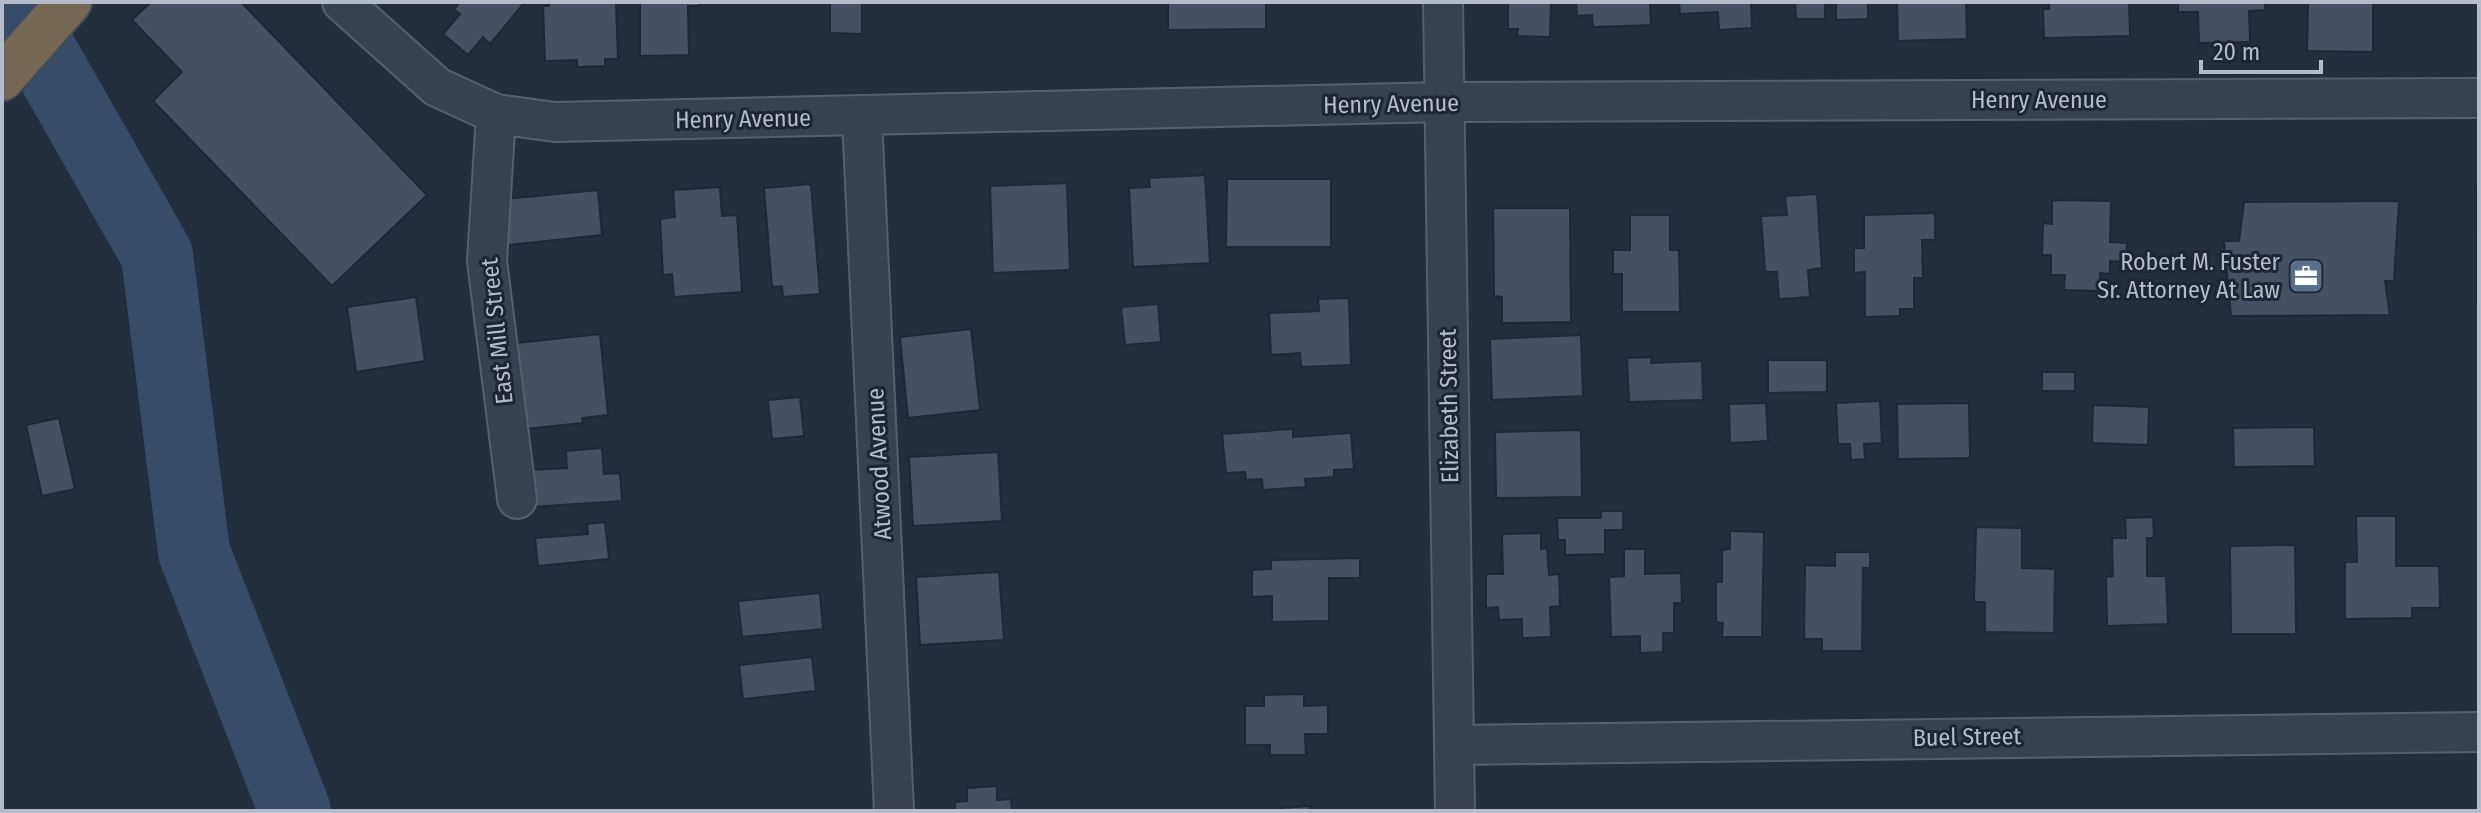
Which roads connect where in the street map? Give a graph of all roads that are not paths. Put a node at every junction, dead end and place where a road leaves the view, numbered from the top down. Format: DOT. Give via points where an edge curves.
graph roads {
  1 [pos="69,2"];
  2 [pos="342,2"];
  3 [pos="1443,2"];
  4 [pos="2,78"];
  5 [pos="2479,98"];
  6 [pos="1444,102"];
  7 [pos="496,114"];
  8 [pos="862,117"];
  9 [pos="517,499"];
  10 [pos="2479,732"];
  11 [pos="1455,745"];
  12 [pos="894,811"];
  13 [pos="1455,811"];
  1 -- 4 [label="highway"];
  2 -- 7 [label="street, Henry Avenue" via="437,87"];
  3 -- 6 [label="street, Elizabeth Street"];
  5 -- 6 [label="street, Henry Avenue"];
  6 -- 8 [label="street, Henry Avenue"];
  6 -- 11 [label="street, Elizabeth Street"];
  7 -- 8 [label="street, Henry Avenue" via="555,122"];
  7 -- 9 [label="street, East Mill Street" via="487,261"];
  8 -- 12 [label="street, Atwood Avenue"];
  10 -- 11 [label="street, Buel Street"];
  11 -- 13 [label="street, Elizabeth Street"];
}
